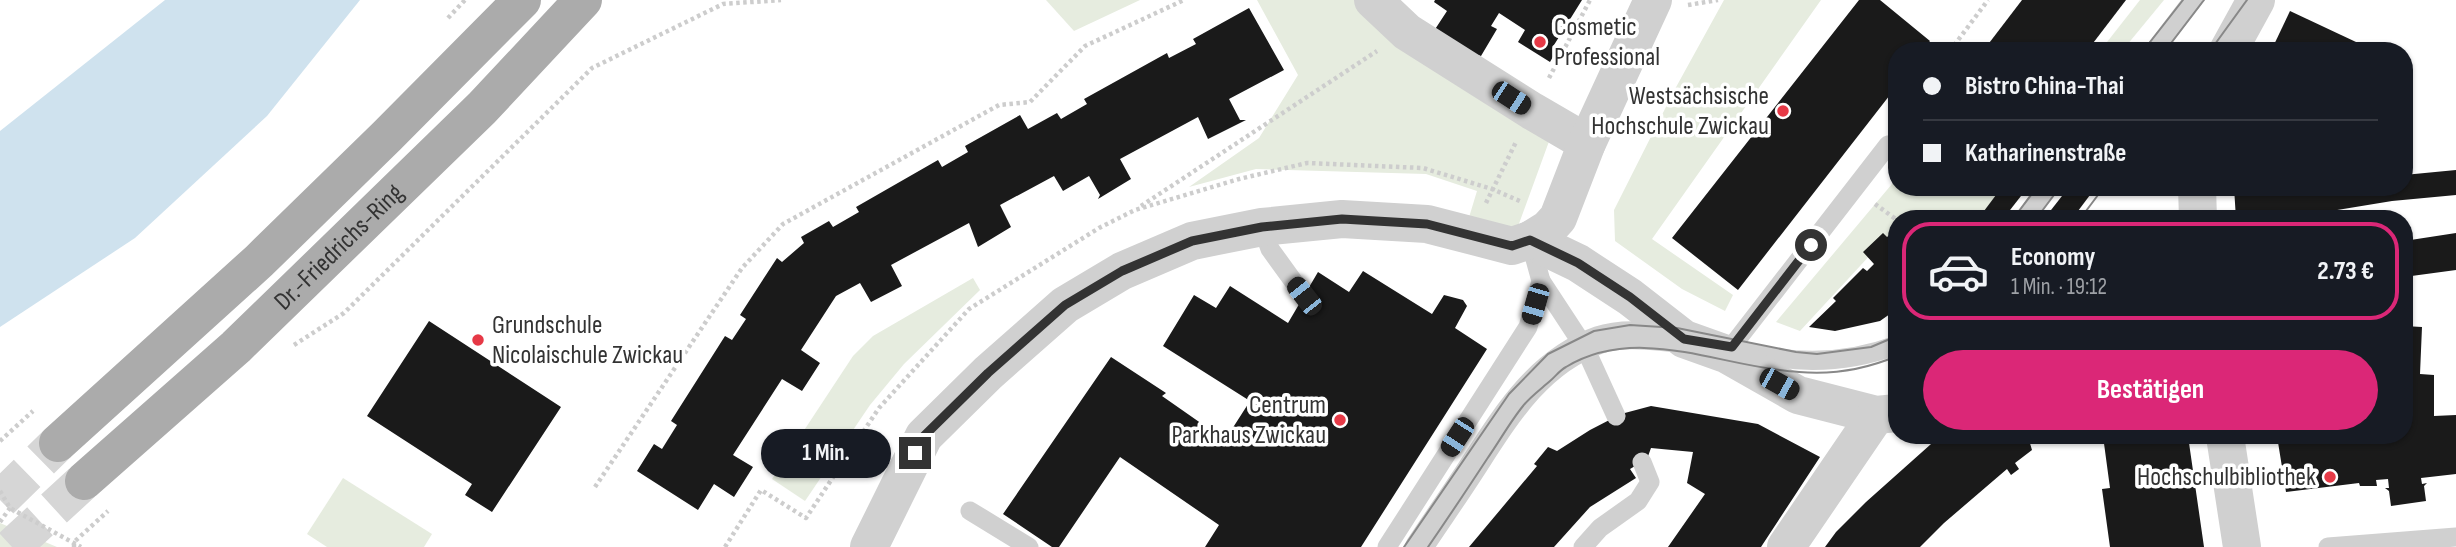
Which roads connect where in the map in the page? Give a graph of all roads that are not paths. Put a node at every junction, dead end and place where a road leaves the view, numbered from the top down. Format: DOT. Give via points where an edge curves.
graph roads {
  1 [pos="522,0"];
  2 [pos="1373,0"];
  3 [pos="1653,0"];
  4 [pos="2193,0"];
  5 [pos="2256,0"];
  6 [pos="584,1"];
  7 [pos="2161,42"];
  8 [pos="2233,42"];
  9 [pos="1587,143"];
  10 [pos="1888,145"];
  11 [pos="1262,227"];
  12 [pos="1530,240"];
  13 [pos="1541,281"];
  14 [pos="1304,296"];
  15 [pos="1684,339"];
  16 [pos="1592,344"];
  17 [pos="1888,348"];
  18 [pos="1729,351"];
  19 [pos="1887,414"];
  20 [pos="1616,416"];
  21 [pos="58,443"];
  22 [pos="2226,444"];
  23 [pos="1642,462"];
  24 [pos="84,481"];
  25 [pos="970,511"];
  26 [pos="2456,537"];
  27 [pos="869,547"];
  28 [pos="1029,547"];
  29 [pos="1387,547"];
  30 [pos="1419,547"];
  31 [pos="1584,547"];
  32 [pos="1786,547"];
  33 [pos="2242,547"];
  34 [pos="2328,547"];
  1 -- 21 [label="main road, Dr.-Friedrichs-Ring" via="259,261"];
  2 -- 9 [label="street" via="1407,32"];
  3 -- 9 [label="street"];
  4 -- 7 [label="lane"];
  5 -- 8 [label="street"];
  6 -- 24 [label="main road, Dr.-Friedrichs-Ring" via="482,108 246,337"];
  9 -- 12 [label="street" via="1558,218"];
  10 -- 18 [label="lane"];
  11 -- 12 [label="street" via="1342,219 1427,224 1512,246"];
  11 -- 14 [label="lane" via="1270,249"];
  11 -- 27 [label="street" via="1192,241 1122,271 1065,305 924,436"];
  12 -- 13 [label="lane"];
  12 -- 15 [label="street" via="1578,263"];
  13 -- 16 [label="lane"];
  13 -- 29 [label="lane" via="1528,327"];
  15 -- 16 [label="street" via="1634,335"];
  15 -- 18 [label="street"];
  16 -- 20 [label="lane"];
  16 -- 30 [label="street" via="1538,377 1498,426"];
  17 -- 18 [label="lane" via="1821,362"];
  18 -- 19 [label="street" via="1798,395"];
  19 -- 32 [label="street"];
  22 -- 33 [label="street"];
  23 -- 31 [label="lane" via="1650,482 1638,501 1600,528"];
  25 -- 28 [label="lane"];
  26 -- 34 [label="lane"];
}
